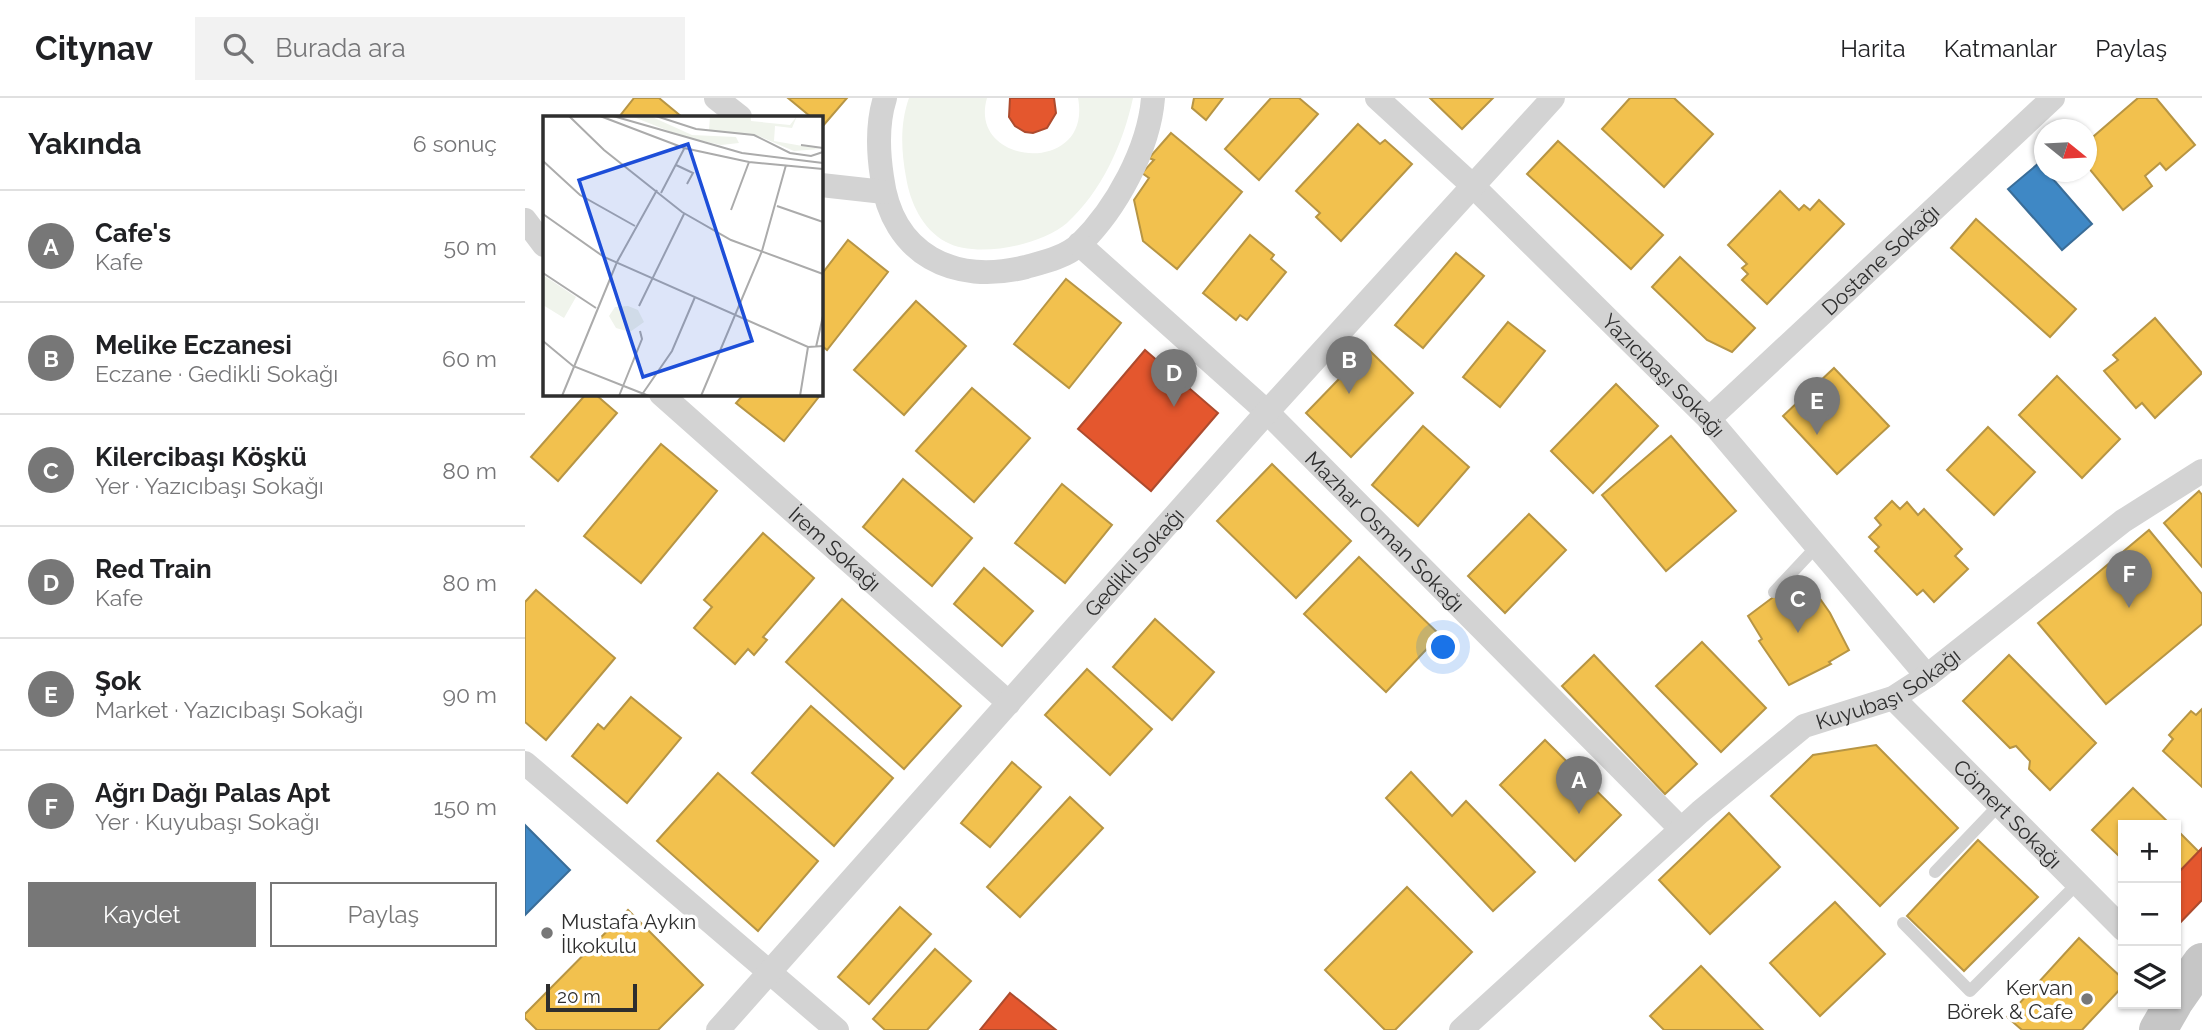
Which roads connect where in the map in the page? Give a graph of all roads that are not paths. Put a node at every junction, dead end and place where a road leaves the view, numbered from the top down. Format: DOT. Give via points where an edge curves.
graph roads {
  1 [pos="716,98"];
  2 [pos="885,98"];
  3 [pos="1153,98"];
  4 [pos="1377,98"];
  5 [pos="1553,98"];
  6 [pos="2053,98"];
  7 [pos="739,116"];
  8 [pos="823,185"];
  9 [pos="1473,186"];
  10 [pos="884,192"];
  11 [pos="525,220"];
  12 [pos="543,244"];
  13 [pos="1079,244"];
  14 [pos="663,396"];
  15 [pos="1267,412"];
  16 [pos="1709,419"];
  17 [pos="2202,471"];
  18 [pos="1817,546"];
  19 [pos="1774,592"];
  20 [pos="1927,676"];
  21 [pos="1893,698"];
  22 [pos="1009,703"];
  23 [pos="525,763"];
  24 [pos="2000,804"];
  25 [pos="1681,829"];
  26 [pos="1935,872"];
  27 [pos="2078,883"];
  28 [pos="1903,923"];
  29 [pos="2118,924"];
  30 [pos="769,973"];
  31 [pos="2182,987"];
  32 [pos="718,1030"];
  33 [pos="837,1030"];
  34 [pos="1461,1030"];
  35 [pos="2158,1030"];
  1 -- 7 [label="street"];
  2 -- 10 [label="street" via="879,132"];
  3 -- 13 [label="street" via="1127,177"];
  4 -- 9 [label="street, Yazıcıbaşı Sokağı"];
  5 -- 9 [label="street, Gedikli Sokağı"];
  6 -- 16 [label="street, Dostane Sokağı"];
  8 -- 10 [label="street"];
  9 -- 15 [label="street, Gedikli Sokağı"];
  9 -- 16 [label="street, Yazıcıbaşı Sokağı"];
  10 -- 13 [label="street" via="912,245 937,265 990,272 1016,270"];
  11 -- 12 [label="street"];
  13 -- 15 [label="street, Mazhar Osman Sokağı"];
  14 -- 22 [label="street, İrem Sokağı"];
  15 -- 22 [label="street, Gedikli Sokağı"];
  15 -- 25 [label="street, Mazhar Osman Sokağı"];
  16 -- 18 [label="street, Yazıcıbaşı Sokağı"];
  17 -- 20 [label="street, Kuyubaşı Sokağı" via="2123,522"];
  18 -- 19 [label="lane"];
  18 -- 20 [label="street, Yazıcıbaşı Sokağı"];
  20 -- 21 [label="street, Kuyubaşı Sokağı"];
  21 -- 24 [label="street, Cömert Sokağı"];
  21 -- 25 [label="street, Kuyubaşı Sokağı" via="1804,726"];
  22 -- 30 [label="street, Gedikli Sokağı"];
  23 -- 30 [label="street"];
  24 -- 26 [label="lane"];
  24 -- 27 [label="street, Cömert Sokağı"];
  25 -- 34 [label="street, Kuyubaşı Sokağı"];
  27 -- 28 [label="lane" via="1970,991"];
  27 -- 29 [label="street, Cömert Sokağı"];
  30 -- 32 [label="street, Gedikli Sokağı"];
  30 -- 33 [label="street"];
  31 -- 35 [label="main road"];
}
